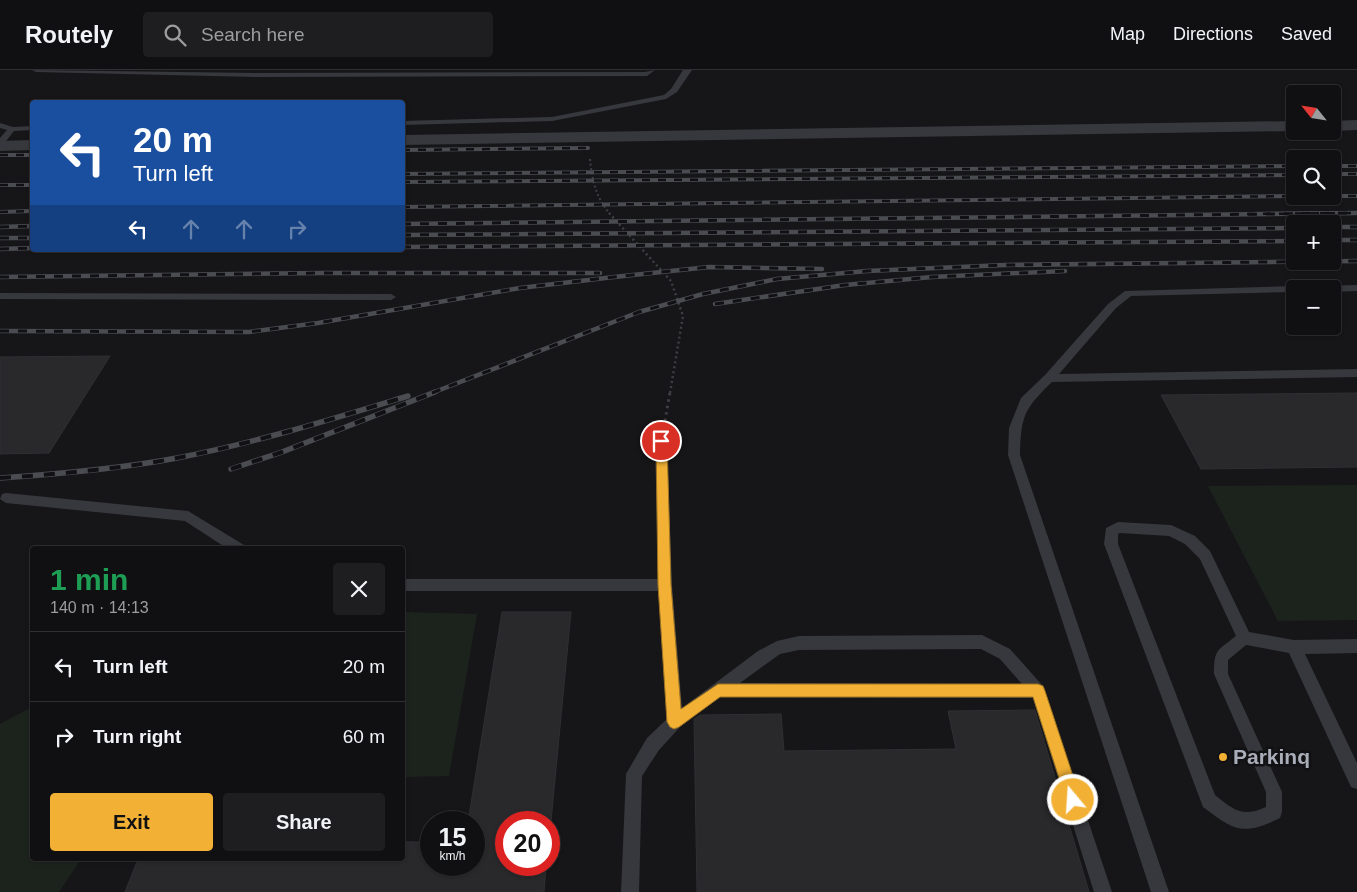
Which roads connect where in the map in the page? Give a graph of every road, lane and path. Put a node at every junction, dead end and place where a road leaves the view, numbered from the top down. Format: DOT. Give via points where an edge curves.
graph roads {
  1 [pos="36,70"];
  2 [pos="651,70"];
  3 [pos="688,70"];
  4 [pos="405,123"];
  5 [pos="1357,125"];
  6 [pos="0,126"];
  7 [pos="1286,126"];
  8 [pos="1341,126"];
  9 [pos="30,128"];
  10 [pos="12,129"];
  11 [pos="590,137"];
  12 [pos="405,140"];
  13 [pos="0,144"];
  14 [pos="30,145"];
  15 [pos="1341,288"];
  16 [pos="1357,288"];
  17 [pos="1286,289"];
  18 [pos="0,296"];
  19 [pos="391,298"];
  20 [pos="1357,373"];
  21 [pos="1049,378"];
  22 [pos="661,441"];
  23 [pos="6,498"];
  24 [pos="234,546"];
  25 [pos="405,585"];
  26 [pos="664,585"];
  27 [pos="1244,638"];
  28 [pos="1357,646"];
  29 [pos="1294,647"];
  30 [pos="718,690"];
  31 [pos="1038,691"];
  32 [pos="674,722"];
  33 [pos="1357,781"];
  34 [pos="630,892"];
  35 [pos="1103,892"];
  36 [pos="1160,892"];
  1 -- 2 [label="lane" via="258,75 647,74"];
  3 -- 4 [label="lane" via="674,92 666,97 578,114 529,121"];
  5 -- 8 [label="street"];
  6 -- 10 [label="lane"];
  7 -- 11 [label="street"];
  9 -- 10 [label="lane"];
  10 -- 13 [label="lane"];
  11 -- 12 [label="street"];
  11 -- 22 [label="path" via="588,148 592,180 602,205 671,281 683,316"];
  13 -- 14 [label="street"];
  15 -- 16 [label="lane"];
  17 -- 21 [label="lane" via="1129,293 1112,306"];
  18 -- 19 [label="lane"];
  20 -- 21 [label="lane"];
  21 -- 36 [label="lane" via="1025,401 1015,428 1014,455"];
  22 -- 26 [label="lane"];
  23 -- 24 [label="lane" via="188,516"];
  25 -- 26 [label="lane"];
  26 -- 32 [label="lane"];
  27 -- 27 [label="lane" via="1205,555 1190,540 1172,531 1118,527 1111,532 1111,544 1209,801 1232,819 1253,822 1274,812 1274,792 1221,674 1221,657"];
  27 -- 29 [label="lane"];
  28 -- 29 [label="lane"];
  29 -- 33 [label="lane"];
  30 -- 31 [label="lane"];
  30 -- 31 [label="lane" via="763,656 777,648 799,643 982,642 1005,654"];
  30 -- 32 [label="lane"];
  31 -- 35 [label="lane"];
  32 -- 34 [label="lane" via="652,744 634,774"];
}
